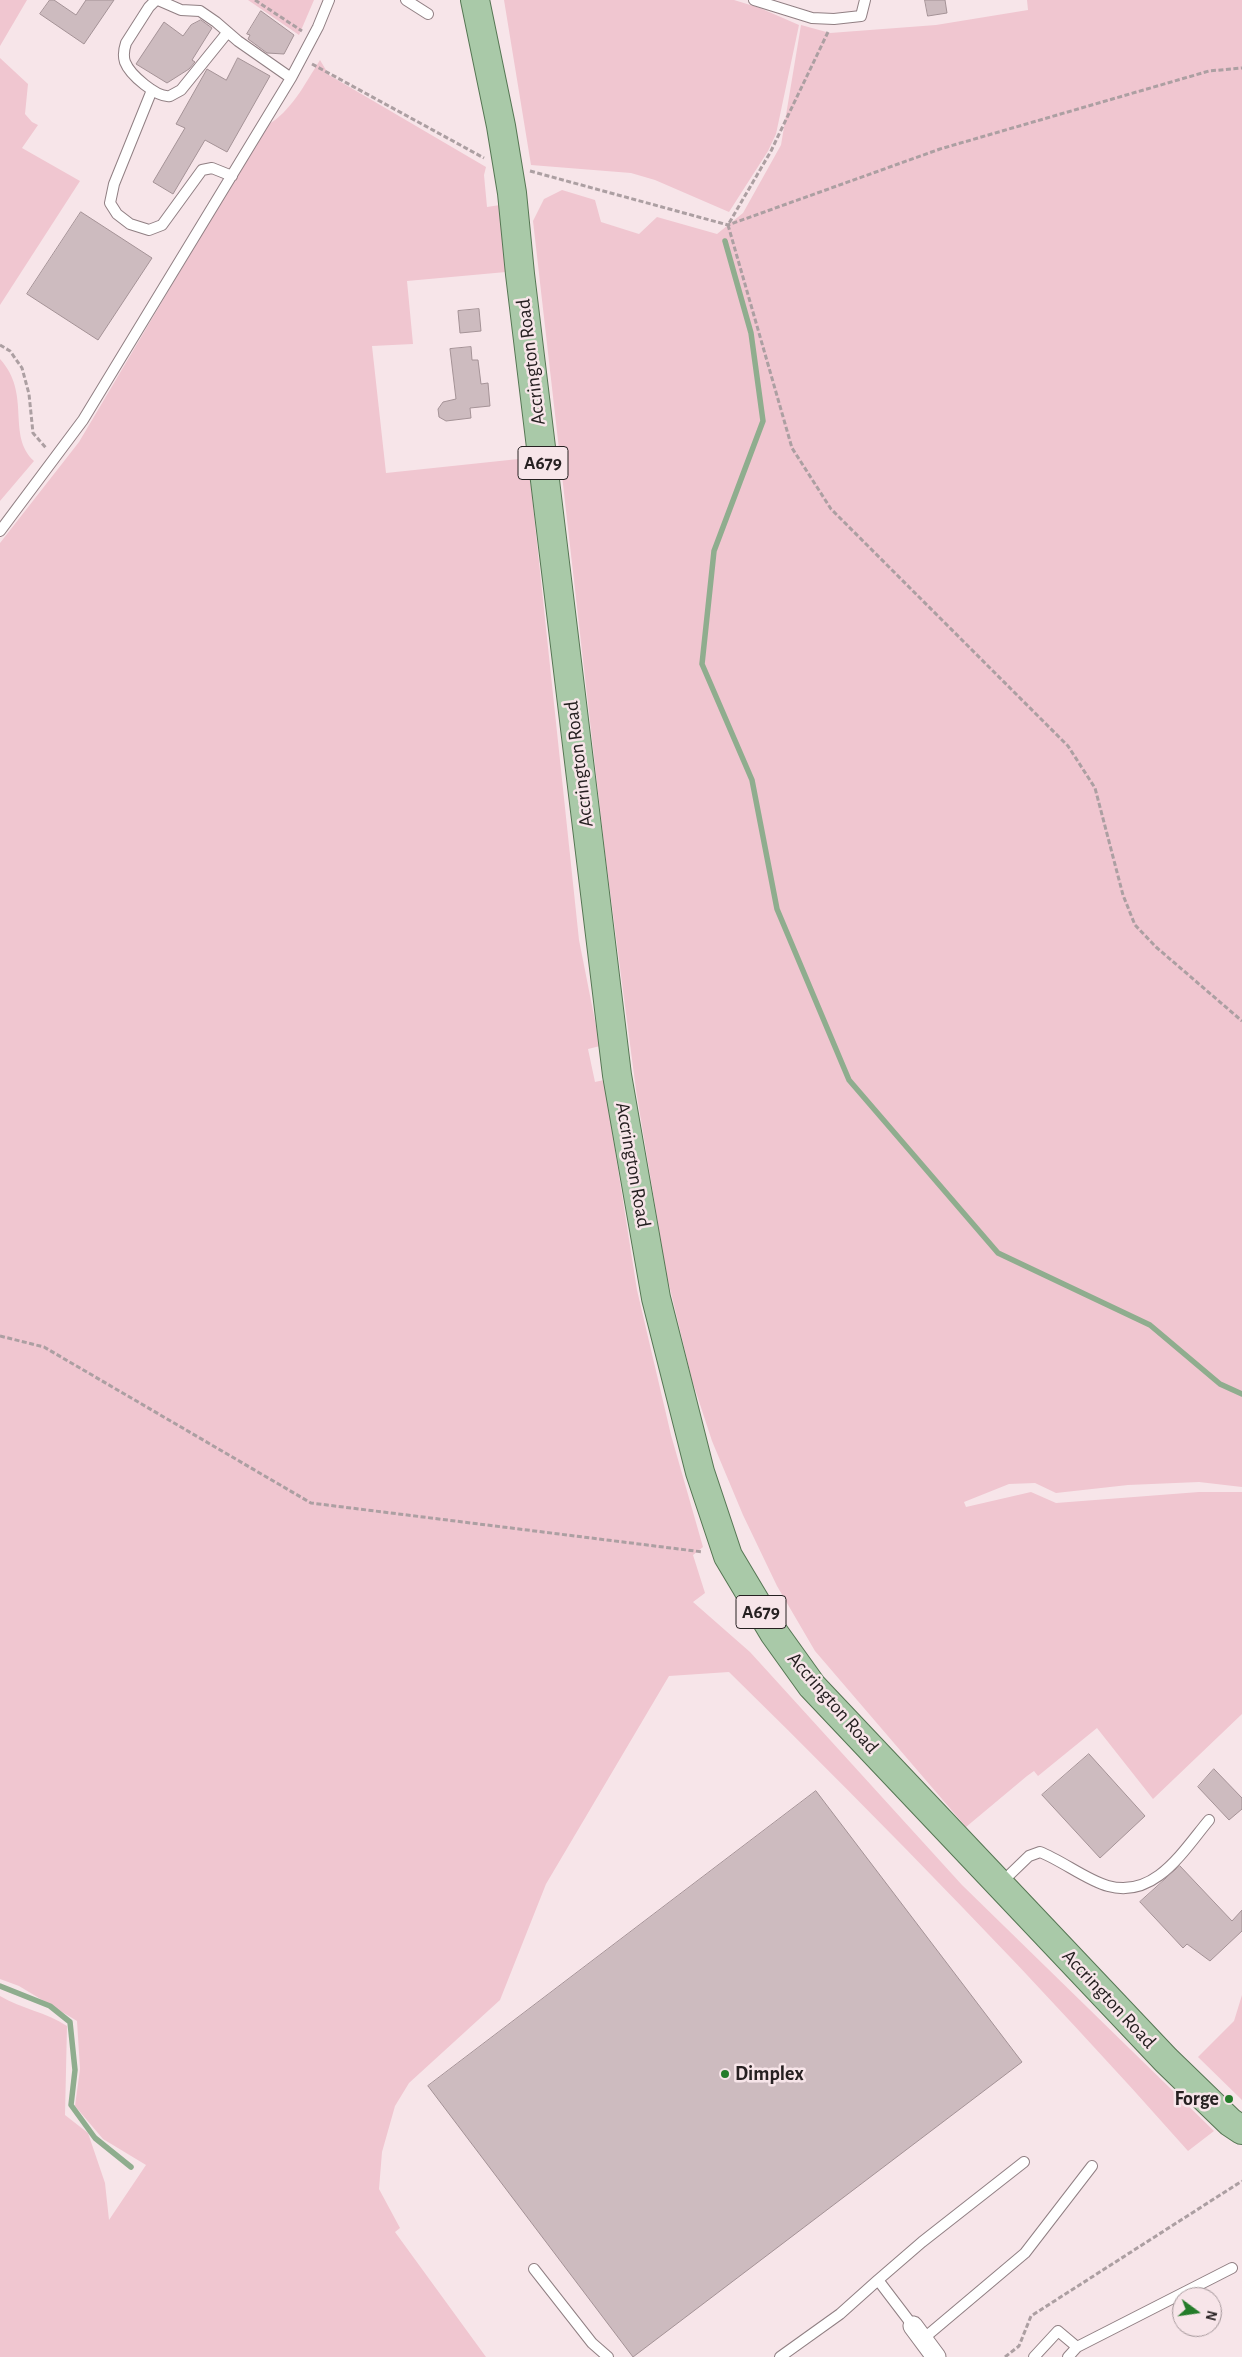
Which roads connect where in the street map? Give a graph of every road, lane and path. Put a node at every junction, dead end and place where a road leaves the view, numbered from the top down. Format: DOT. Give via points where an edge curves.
graph roads {
  1 [pos="157,0"];
  2 [pos="255,0"];
  3 [pos="329,0"];
  4 [pos="406,0"];
  5 [pos="475,0"];
  6 [pos="754,0"];
  7 [pos="865,0"];
  8 [pos="428,14"];
  9 [pos="834,19"];
  10 [pos="227,33"];
  11 [pos="313,39"];
  12 [pos="302,59"];
  13 [pos="1242,68"];
  14 [pos="291,78"];
  15 [pos="152,90"];
  16 [pos="508,164"];
  17 [pos="232,176"];
  18 [pos="728,225"];
  19 [pos="0,345"];
  20 [pos="58,454"];
  21 [pos="0,531"];
  22 [pos="1242,1021"];
  23 [pos="0,1336"];
  24 [pos="728,1556"];
  25 [pos="1209,1820"];
  26 [pos="1000,1884"];
  27 [pos="1242,2130"];
  28 [pos="1024,2162"];
  29 [pos="1092,2166"];
  30 [pos="1242,2180"];
  31 [pos="1232,2268"];
  32 [pos="534,2269"];
  33 [pos="878,2280"];
  34 [pos="918,2332"];
  35 [pos="1077,2346"];
  36 [pos="608,2357"];
  37 [pos="780,2357"];
  38 [pos="936,2357"];
  39 [pos="1005,2357"];
  40 [pos="1034,2357"];
  41 [pos="1068,2357"];
  1 -- 10 [label="lane" via="180,10 200,11"];
  1 -- 15 [label="lane" via="149,7 124,49 128,69"];
  2 -- 11 [label="path"];
  3 -- 11 [label="lane"];
  4 -- 8 [label="lane"];
  5 -- 16 [label="main road, Accrington Road / A679"];
  6 -- 9 [label="lane" via="812,18"];
  7 -- 9 [label="lane" via="861,16"];
  9 -- 18 [label="path" via="771,151"];
  10 -- 14 [label="lane"];
  10 -- 15 [label="lane" via="181,90 164,97"];
  11 -- 12 [label="lane"];
  12 -- 14 [label="lane"];
  12 -- 16 [label="path" via="495,164"];
  13 -- 18 [label="path" via="1209,71 940,149"];
  14 -- 17 [label="lane"];
  15 -- 17 [label="lane" via="114,184 110,203 117,214 130,224 149,230 162,226 202,170 212,168"];
  16 -- 18 [label="path"];
  16 -- 24 [label="main road, Accrington Road / A679" via="617,1075 656,1298 700,1472"];
  17 -- 20 [label="lane" via="83,420"];
  18 -- 22 [label="path" via="792,448 831,509 1068,746 1095,788 1122,895 1135,925"];
  19 -- 20 [label="path" via="10,351 22,368 29,394 33,433 45,448"];
  20 -- 21 [label="lane"];
  23 -- 24 [label="path" via="44,1346 311,1503"];
  24 -- 26 [label="main road, Accrington Road / A679" via="774,1633 812,1686"];
  25 -- 26 [label="lane" via="1159,1878 1131,1889 1107,1886 1040,1852 1029,1856"];
  26 -- 27 [label="main road, Accrington Road / A679" via="1166,2060"];
  28 -- 33 [label="lane"];
  29 -- 34 [label="lane" via="1025,2253"];
  30 -- 39 [label="path" via="1031,2316 1019,2346"];
  31 -- 35 [label="lane"];
  32 -- 36 [label="lane" via="592,2343"];
  33 -- 34 [label="lane"];
  33 -- 37 [label="lane" via="840,2314"];
  34 -- 38 [label="street"];
  35 -- 40 [label="lane" via="1058,2330"];
  35 -- 41 [label="lane"];
}
